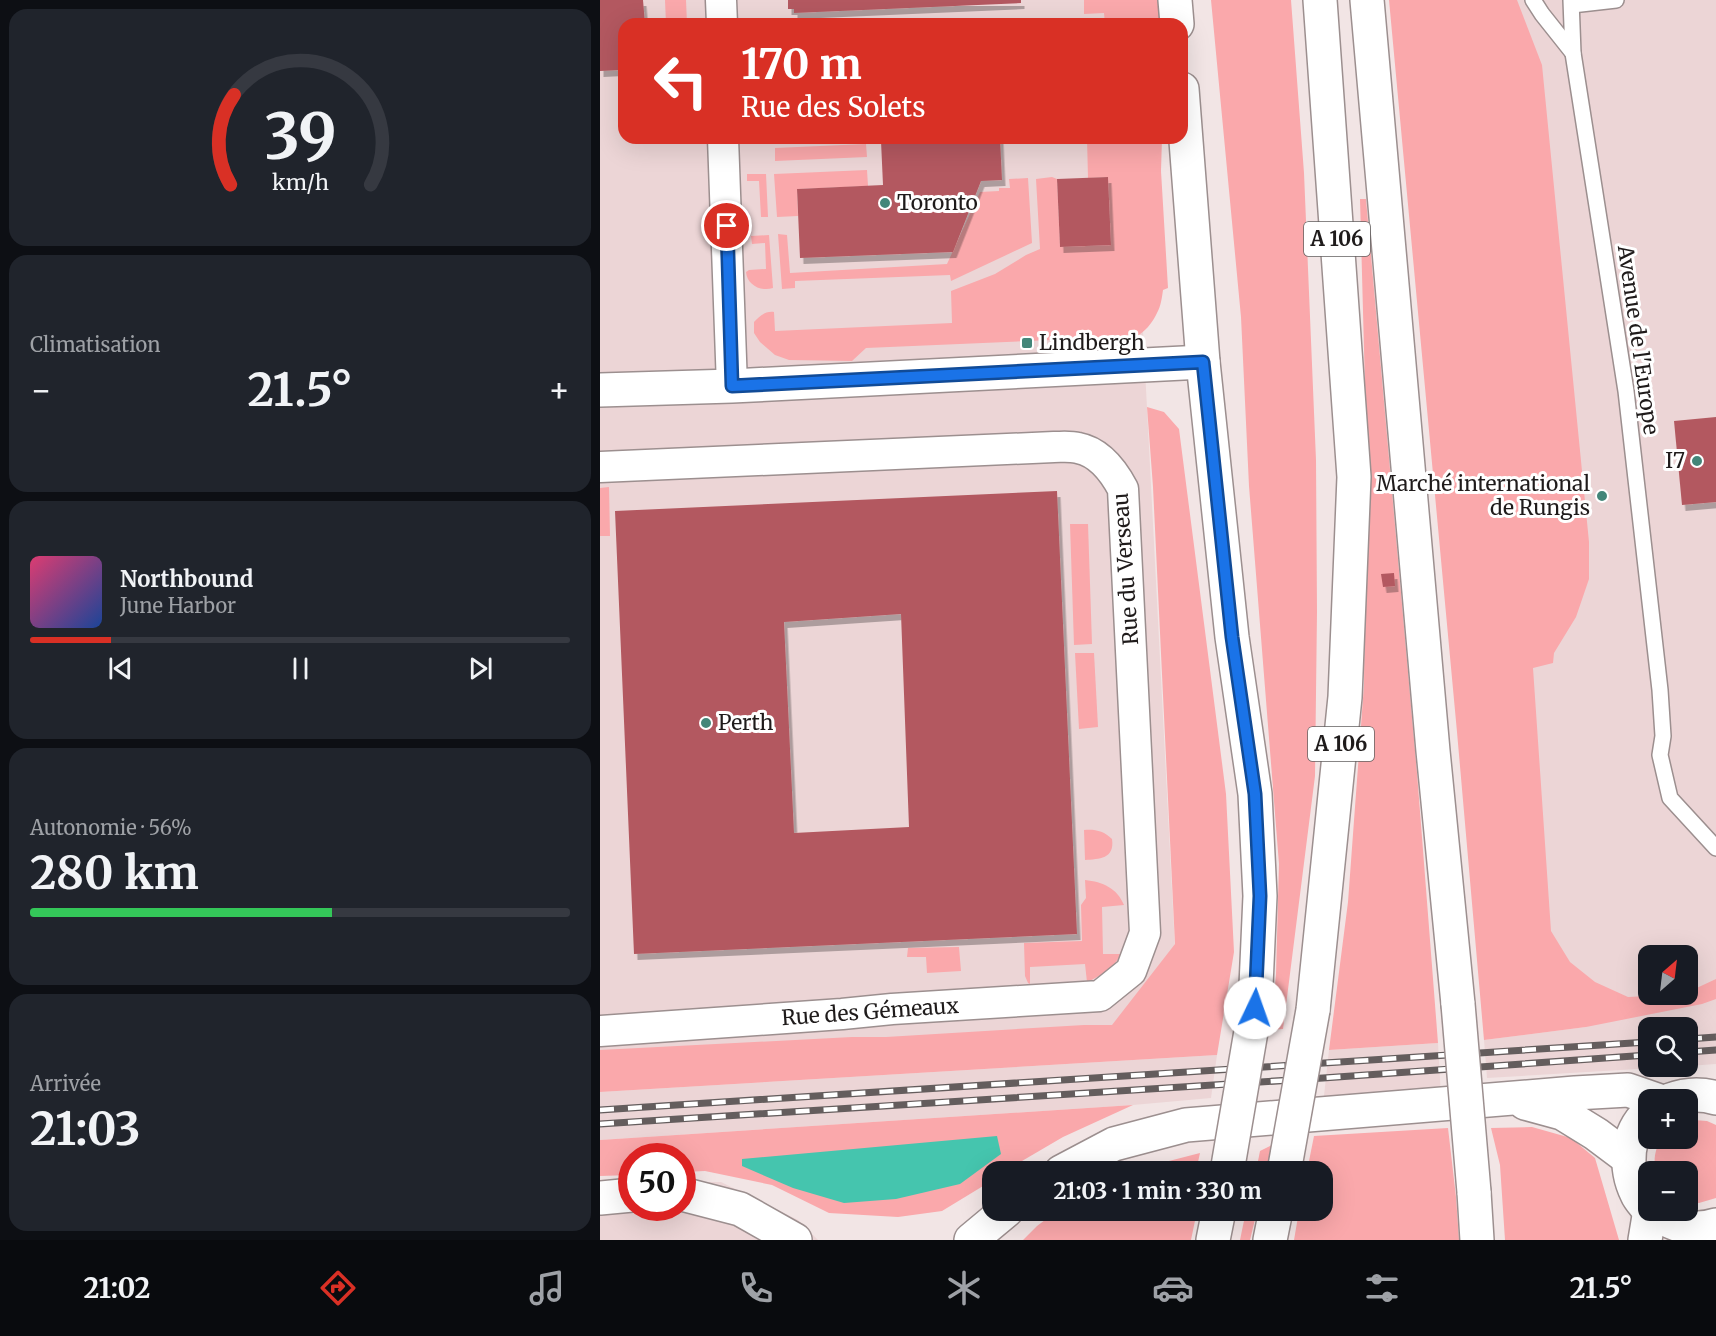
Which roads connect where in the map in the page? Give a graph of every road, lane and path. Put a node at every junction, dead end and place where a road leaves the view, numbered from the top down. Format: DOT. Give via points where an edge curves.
graph roads {
  1 [pos="721,0"];
  2 [pos="1175,0"];
  3 [pos="1320,0"];
  4 [pos="1367,0"];
  5 [pos="1533,0"];
  6 [pos="1616,0"];
  7 [pos="1571,2"];
  8 [pos="722,18"];
  9 [pos="1176,18"];
  10 [pos="1573,53"];
  11 [pos="723,144"];
  12 [pos="1186,144"];
  13 [pos="1203,362"];
  14 [pos="732,386"];
  15 [pos="600,390"];
  16 [pos="600,467"];
  17 [pos="1716,848"];
  18 [pos="1131,971"];
  19 [pos="600,1031"];
  20 [pos="1638,1093"];
  21 [pos="1698,1094"];
  22 [pos="1716,1098"];
  23 [pos="1509,1099"];
  24 [pos="1638,1128"];
  25 [pos="1628,1158"];
  26 [pos="1082,1161"];
  27 [pos="1229,1161"];
  28 [pos="1286,1161"];
  29 [pos="618,1196"];
  30 [pos="1638,1196"];
  31 [pos="600,1198"];
  32 [pos="696,1198"];
  33 [pos="994,1221"];
  34 [pos="1217,1221"];
  35 [pos="1274,1221"];
  36 [pos="1648,1221"];
  37 [pos="1665,1221"];
  38 [pos="1716,1225"];
  39 [pos="795,1240"];
  40 [pos="971,1240"];
  41 [pos="1213,1240"];
  42 [pos="1270,1240"];
  43 [pos="1478,1240"];
  44 [pos="1645,1240"];
  1 -- 8 [label="street"];
  2 -- 9 [label="main road"];
  3 -- 28 [label="main road, A 106, bridge" via="1354,477 1345,697 1313,1010"];
  4 -- 43 [label="main road, A 106, bridge"];
  5 -- 10 [label="lane"];
  6 -- 7 [label="lane"];
  7 -- 10 [label="lane, Avenue de l'Europe"];
  10 -- 17 [label="lane, Avenue de l'Europe" via="1626,391 1660,690 1660,755 1670,798"];
  11 -- 14 [label="street"];
  12 -- 13 [label="main road"];
  13 -- 14 [label="main road"];
  13 -- 27 [label="main road, bridge" via="1232,637 1255,794 1260,896 1255,1008"];
  14 -- 15 [label="main road"];
  16 -- 18 [label="street, Rue du Verseau" via="1054,447 1092,453 1115,474 1123,489 1145,933"];
  18 -- 19 [label="street, Rue des Gémeaux" via="1100,996"];
  20 -- 23 [label="main road" via="1628,1090"];
  21 -- 22 [label="main road"];
  23 -- 25 [label="main road" via="1562,1113"];
  23 -- 26 [label="main road" via="1186,1125 1114,1144"];
  24 -- 25 [label="main road"];
  25 -- 30 [label="main road"];
  29 -- 31 [label="main road"];
  32 -- 39 [label="main road" via="740,1209"];
  33 -- 40 [label="main road"];
  34 -- 41 [label="main road"];
  35 -- 42 [label="main road"];
  36 -- 44 [label="main road"];
  37 -- 38 [label="main road" via="1690,1228"];
}
